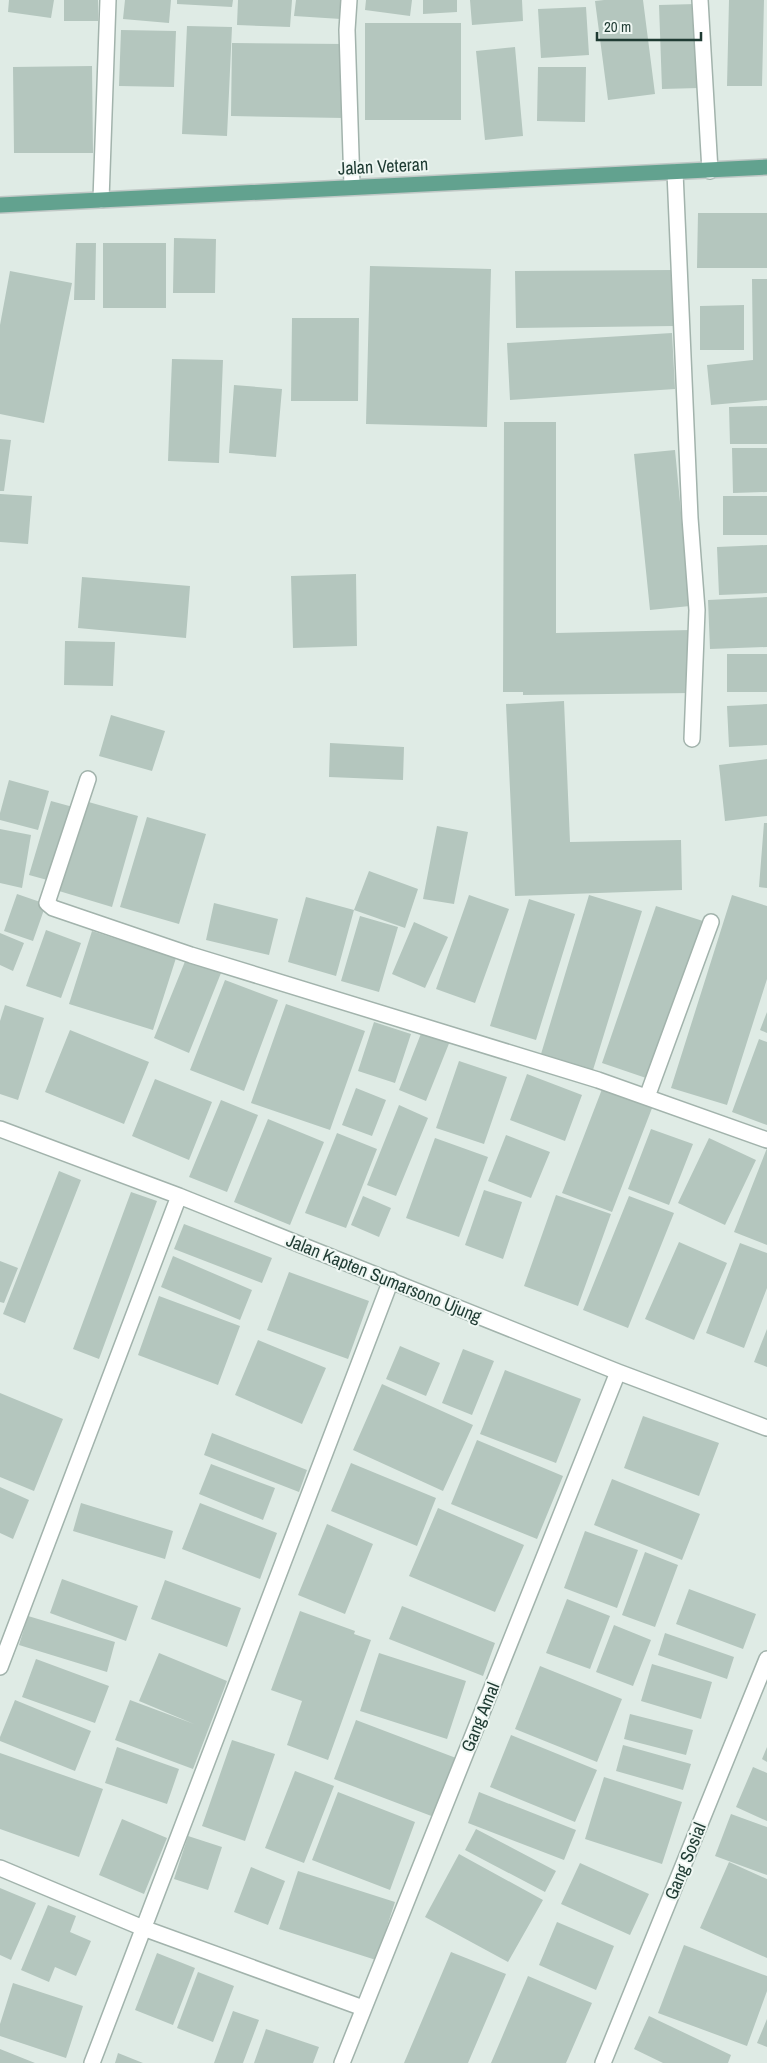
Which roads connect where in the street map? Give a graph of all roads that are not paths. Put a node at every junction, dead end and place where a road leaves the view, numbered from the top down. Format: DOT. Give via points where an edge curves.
graph roads {
  1 [pos="108,0"];
  2 [pos="349,0"];
  3 [pos="700,0"];
  4 [pos="767,167"];
  5 [pos="710,170"];
  6 [pos="676,172"];
  7 [pos="352,186"];
  8 [pos="102,200"];
  9 [pos="0,205"];
  10 [pos="692,739"];
  11 [pos="88,778"];
  12 [pos="710,922"];
  13 [pos="648,1097"];
  14 [pos="0,1129"];
  15 [pos="767,1140"];
  16 [pos="179,1196"];
  17 [pos="390,1280"];
  18 [pos="618,1372"];
  19 [pos="767,1428"];
  20 [pos="767,1659"];
  21 [pos="0,1667"];
  22 [pos="0,1868"];
  23 [pos="143,1928"];
  24 [pos="363,2008"];
  25 [pos="92,2063"];
  26 [pos="342,2063"];
  27 [pos="603,2063"];
  1 -- 8 [label="street"];
  2 -- 7 [label="street"];
  3 -- 5 [label="street"];
  4 -- 5 [label="main road, Jalan Veteran"];
  5 -- 6 [label="main road, Jalan Veteran"];
  6 -- 7 [label="main road, Jalan Veteran"];
  6 -- 10 [label="street" via="690,518 697,610"];
  7 -- 8 [label="main road, Jalan Veteran"];
  8 -- 9 [label="main road, Jalan Veteran"];
  11 -- 13 [label="street" via="47,903 49,906 191,955"];
  12 -- 13 [label="street"];
  13 -- 15 [label="street"];
  14 -- 16 [label="street, Jalan Kapten Sumarsono Ujung"];
  16 -- 17 [label="street, Jalan Kapten Sumarsono Ujung"];
  16 -- 21 [label="street"];
  17 -- 18 [label="street, Jalan Kapten Sumarsono Ujung"];
  17 -- 23 [label="street"];
  18 -- 19 [label="street, Jalan Kapten Sumarsono Ujung"];
  18 -- 24 [label="street, Gang Amal"];
  20 -- 27 [label="street, Gang Sosial"];
  22 -- 23 [label="street"];
  23 -- 24 [label="street"];
  23 -- 25 [label="street"];
  24 -- 26 [label="street, Gang Amal"];
}
